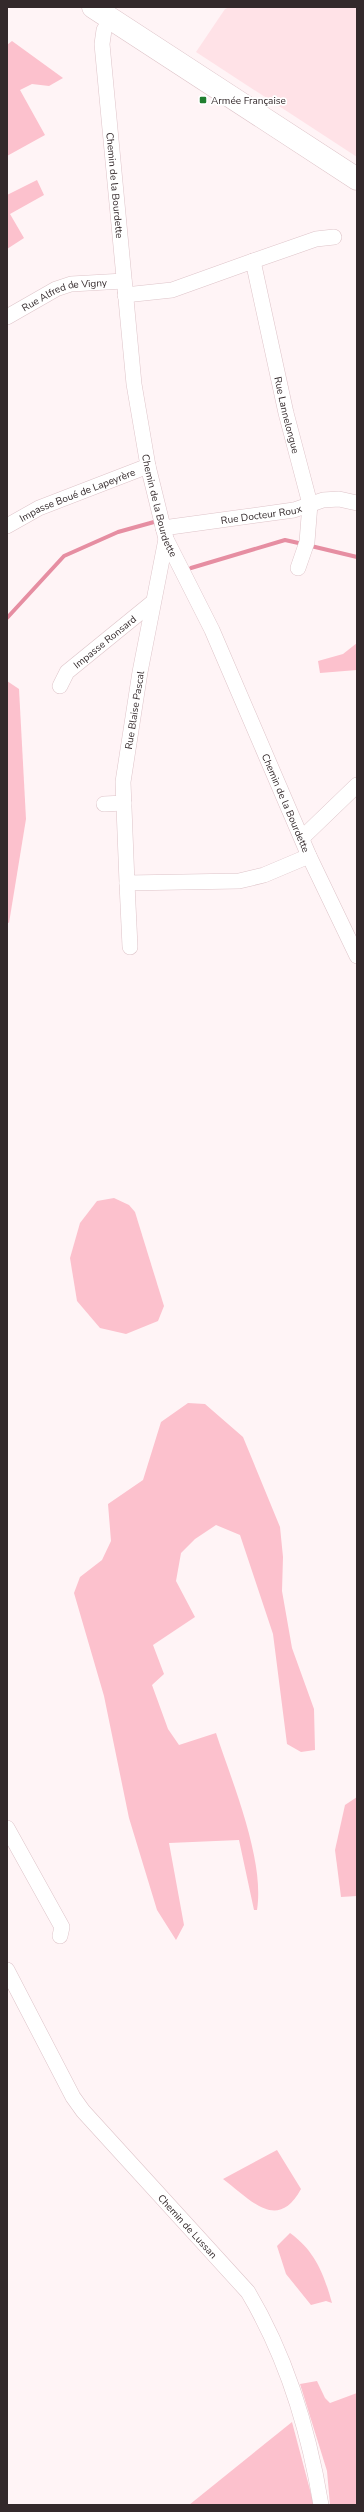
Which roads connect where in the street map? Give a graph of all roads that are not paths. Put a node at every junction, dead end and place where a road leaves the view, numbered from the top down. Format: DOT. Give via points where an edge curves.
graph roads {
  1 [pos="93,7"];
  2 [pos="111,19"];
  3 [pos="357,179"];
  4 [pos="334,237"];
  5 [pos="253,262"];
  6 [pos="125,288"];
  7 [pos="7,317"];
  8 [pos="148,466"];
  9 [pos="357,503"];
  10 [pos="310,504"];
  11 [pos="7,526"];
  12 [pos="164,533"];
  13 [pos="298,568"];
  14 [pos="154,602"];
  15 [pos="60,686"];
  16 [pos="357,785"];
  17 [pos="124,803"];
  18 [pos="104,804"];
  19 [pos="302,838"];
  20 [pos="309,856"];
  21 [pos="127,883"];
  22 [pos="130,947"];
  23 [pos="357,956"];
  24 [pos="7,1828"];
  25 [pos="60,1936"];
  26 [pos="7,1970"];
  27 [pos="321,2505"];
  1 -- 2 [label="main road"];
  2 -- 3 [label="main road"];
  2 -- 6 [label="street, Chemin de la Bourdette" via="104,30 102,44"];
  4 -- 5 [label="street" via="316,239"];
  5 -- 6 [label="street" via="172,290"];
  5 -- 10 [label="street, Rue Lannelongue" via="286,413"];
  6 -- 7 [label="street, Rue Alfred de Vigny" via="71,284 56,289"];
  6 -- 8 [label="street, Chemin de la Bourdette" via="134,384"];
  8 -- 11 [label="street, Impasse Boué de Lapeyrère" via="40,508"];
  8 -- 12 [label="street, Chemin de la Bourdette"];
  9 -- 10 [label="street, Rue Docteur Roux" via="339,499"];
  10 -- 12 [label="street, Rue Docteur Roux" via="294,510"];
  10 -- 13 [label="street, Rue Lannelongue" via="307,542"];
  12 -- 14 [label="street, Rue Blaise Pascal"];
  12 -- 19 [label="street, Chemin de la Bourdette" via="212,630"];
  14 -- 15 [label="street, Impasse Ronsard" via="67,672"];
  14 -- 17 [label="street, Rue Blaise Pascal" via="124,774"];
  16 -- 19 [label="street"];
  17 -- 18 [label="street"];
  17 -- 21 [label="street, Rue Blaise Pascal"];
  19 -- 20 [label="street, Chemin de la Bourdette"];
  20 -- 21 [label="street" via="264,875 239,881"];
  20 -- 23 [label="street, Chemin de la Bourdette"];
  21 -- 22 [label="street, Rue Blaise Pascal"];
  24 -- 25 [label="street" via="62,1927"];
  26 -- 27 [label="street, Chemin de Lussan" via="83,2111 248,2292 265,2320 289,2377 317,2477"];
}
